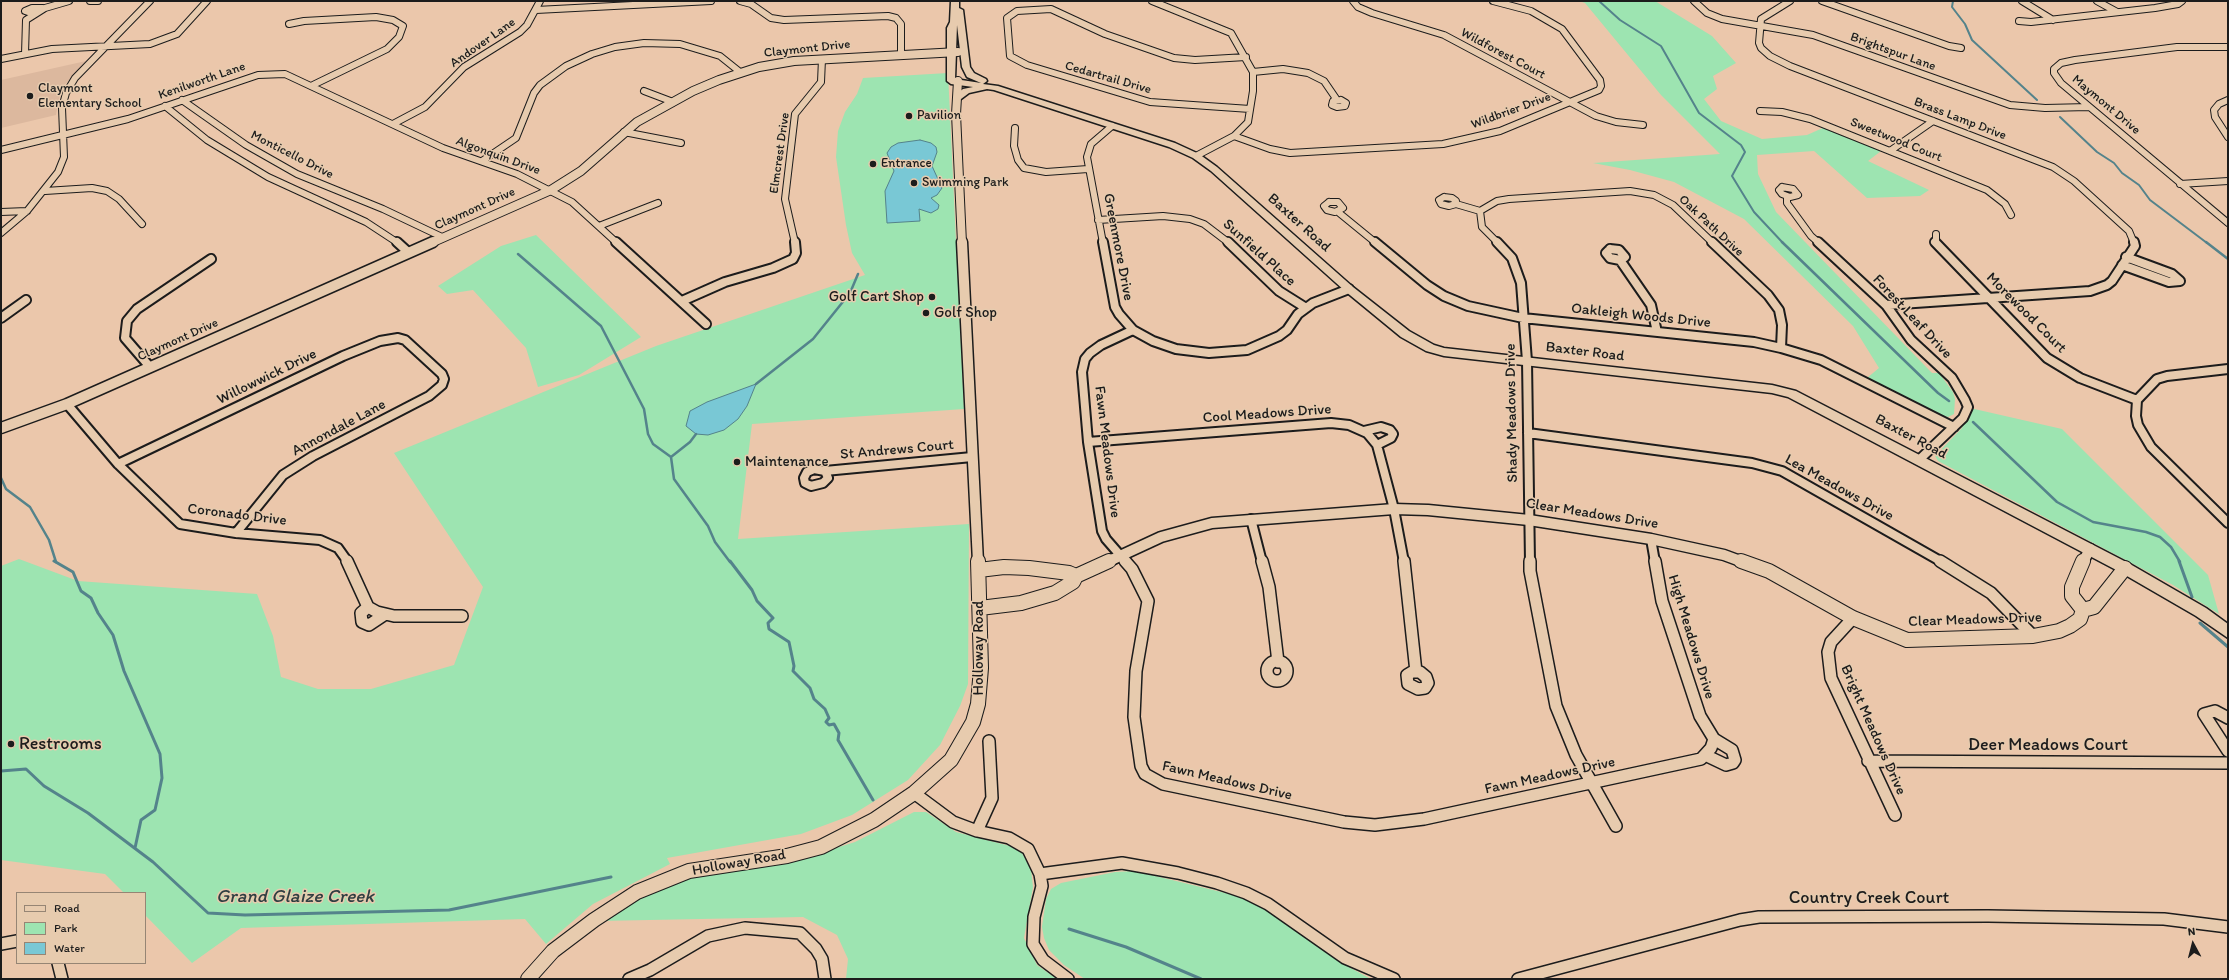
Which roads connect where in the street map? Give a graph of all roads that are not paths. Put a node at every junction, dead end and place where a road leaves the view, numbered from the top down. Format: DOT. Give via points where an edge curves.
graph roads {
  1 [pos="69,1"];
  2 [pos="90,1"];
  3 [pos="98,1"];
  4 [pos="150,1"];
  5 [pos="207,1"];
  6 [pos="540,1"];
  7 [pos="711,1"];
  8 [pos="740,1"];
  9 [pos="1152,1"];
  10 [pos="1353,1"];
  11 [pos="1493,1"];
  12 [pos="1694,1"];
  13 [pos="1790,1"];
  14 [pos="1822,1"];
  15 [pos="2022,1"];
  16 [pos="2097,1"];
  17 [pos="2182,1"];
  18 [pos="955,4"];
  19 [pos="536,10"];
  20 [pos="2117,12"];
  21 [pos="2019,20"];
  22 [pos="2053,20"];
  23 [pos="289,24"];
  24 [pos="1760,26"];
  25 [pos="106,46"];
  26 [pos="2228,47"];
  27 [pos="1961,48"];
  28 [pos="954,52"];
  29 [pos="24,54"];
  30 [pos="901,56"];
  31 [pos="1246,57"];
  32 [pos="1,59"];
  33 [pos="822,59"];
  34 [pos="740,72"];
  35 [pos="1253,72"];
  36 [pos="272,73"];
  37 [pos="954,81"];
  38 [pos="313,85"];
  39 [pos="995,88"];
  40 [pos="644,91"];
  41 [pos="958,97"];
  42 [pos="182,100"];
  43 [pos="1033,100"];
  44 [pos="1337,100"];
  45 [pos="2228,100"];
  46 [pos="673,102"];
  47 [pos="1570,103"];
  48 [pos="165,106"];
  49 [pos="2089,107"];
  50 [pos="1250,109"];
  51 [pos="1760,111"];
  52 [pos="956,114"];
  53 [pos="1933,121"];
  54 [pos="393,124"];
  55 [pos="1112,126"];
  56 [pos="1643,126"];
  57 [pos="1015,128"];
  58 [pos="624,132"];
  59 [pos="64,135"];
  60 [pos="1234,136"];
  61 [pos="2228,137"];
  62 [pos="681,143"];
  63 [pos="1,150"];
  64 [pos="1890,151"];
  65 [pos="1196,156"];
  66 [pos="482,161"];
  67 [pos="1088,169"];
  68 [pos="2228,181"];
  69 [pos="2180,184"];
  70 [pos="551,190"];
  71 [pos="45,191"];
  72 [pos="1787,196"];
  73 [pos="658,203"];
  74 [pos="1456,204"];
  75 [pos="27,211"];
  76 [pos="1480,211"];
  77 [pos="1,212"];
  78 [pos="1338,212"];
  79 [pos="2011,215"];
  80 [pos="1098,220"];
  81 [pos="2228,223"];
  82 [pos="142,224"];
  83 [pos="599,226"];
  84 [pos="1,233"];
  85 [pos="1936,234"];
  86 [pos="442,237"];
  87 [pos="408,252"];
  88 [pos="2126,257"];
  89 [pos="211,258"];
  90 [pos="1620,260"];
  91 [pos="2122,265"];
  92 [pos="1349,289"];
  93 [pos="1991,297"];
  94 [pos="26,300"];
  95 [pos="682,301"];
  96 [pos="1886,305"];
  97 [pos="1306,308"];
  98 [pos="1,318"];
  99 [pos="1523,318"];
  100 [pos="706,324"];
  101 [pos="1134,330"];
  102 [pos="1657,332"];
  103 [pos="1781,348"];
  104 [pos="426,358"];
  105 [pos="1527,361"];
  106 [pos="150,367"];
  107 [pos="2228,370"];
  108 [pos="2137,400"];
  109 [pos="67,404"];
  110 [pos="1954,427"];
  111 [pos="1,428"];
  112 [pos="1364,431"];
  113 [pos="1528,433"];
  114 [pos="1088,442"];
  115 [pos="1377,445"];
  116 [pos="972,457"];
  117 [pos="1920,459"];
  118 [pos="118,464"];
  119 [pos="825,471"];
  120 [pos="1394,509"];
  121 [pos="1251,519"];
  122 [pos="1529,520"];
  123 [pos="2228,523"];
  124 [pos="236,532"];
  125 [pos="1651,539"];
  126 [pos="2090,549"];
  127 [pos="1122,557"];
  128 [pos="2125,568"];
  129 [pos="979,570"];
  130 [pos="1076,576"];
  131 [pos="368,606"];
  132 [pos="980,608"];
  133 [pos="2083,610"];
  134 [pos="384,615"];
  135 [pos="462,616"];
  136 [pos="1853,618"];
  137 [pos="2228,632"];
  138 [pos="2032,636"];
  139 [pos="1278,662"];
  140 [pos="1416,672"];
  141 [pos="2228,718"];
  142 [pos="989,741"];
  143 [pos="1710,747"];
  144 [pos="2228,751"];
  145 [pos="1868,761"];
  146 [pos="2228,763"];
  147 [pos="1591,782"];
  148 [pos="914,793"];
  149 [pos="1895,815"];
  150 [pos="1616,826"];
  151 [pos="978,831"];
  152 [pos="1040,874"];
  153 [pos="2228,927"];
  154 [pos="16,942"];
  155 [pos="1,944"];
  156 [pos="58,964"];
  157 [pos="62,979"];
  158 [pos="528,979"];
  159 [pos="629,979"];
  160 [pos="825,979"];
  161 [pos="1068,979"];
  162 [pos="1394,979"];
  163 [pos="1518,979"];
  1 -- 29 [label="street" via="45,8 26,20"];
  2 -- 3 [label="street"];
  4 -- 25 [label="street"];
  5 -- 25 [label="street" via="177,34 164,40 137,46"];
  6 -- 19 [label="street, Andover Lane"];
  7 -- 19 [label="street"];
  8 -- 30 [label="street" via="751,4 771,18 784,20 888,16 896,18 902,24"];
  9 -- 31 [label="street" via="1231,33"];
  10 -- 47 [label="street, Wildforest Court" via="1358,7 1372,13 1444,35"];
  11 -- 47 [label="street, Wildbrier Drive" via="1531,11 1562,29 1602,86 1595,92"];
  12 -- 24 [label="street, Brightspur Lane" via="1707,13 1722,19"];
  13 -- 24 [label="street" via="1761,19"];
  14 -- 27 [label="street"];
  15 -- 22 [label="street"];
  16 -- 20 [label="street"];
  17 -- 20 [label="street" via="2168,6"];
  18 -- 28 [label="main road" via="951,28"];
  18 -- 43 [label="main road" via="959,9 968,72 977,79"];
  19 -- 54 [label="street, Andover Lane" via="520,32 464,68 426,107"];
  20 -- 22 [label="street"];
  21 -- 22 [label="street"];
  23 -- 38 [label="street" via="376,17 393,20 402,26 399,38 387,49"];
  24 -- 49 [label="street, Brightspur Lane" via="1824,38 2010,105 2045,108"];
  24 -- 53 [label="street, Brass Lamp Drive" via="1761,48 1775,59"];
  25 -- 29 [label="street" via="52,49"];
  25 -- 59 [label="street" via="75,78 66,92 62,108"];
  26 -- 49 [label="street, Maymont Drive" via="2177,47 2060,63 2054,70 2057,78"];
  28 -- 30 [label="street, Claymont Drive"];
  28 -- 37 [label="main road"];
  29 -- 32 [label="street"];
  30 -- 33 [label="street, Claymont Drive"];
  31 -- 35 [label="street"];
  31 -- 50 [label="street, Cedartrail Drive" via="1195,60 1174,58 1105,34 1060,12 1032,9 1013,12 1007,18 1010,56 1020,63 1150,102"];
  33 -- 34 [label="street, Claymont Drive" via="780,63"];
  33 -- 95 [label="street, Elmcrest Drive" via="821,82 795,114 785,200 796,253 793,259 773,268 726,282"];
  34 -- 46 [label="street, Claymont Drive"];
  34 -- 66 [label="street" via="720,56 680,44 644,43 615,47 592,54 566,66 540,85 534,93 516,138"];
  35 -- 44 [label="street" via="1283,69 1308,73 1324,81"];
  35 -- 50 [label="street"];
  36 -- 38 [label="street, Algonquin Drive" via="285,74"];
  36 -- 42 [label="street, Kenilworth Lane" via="244,79"];
  37 -- 39 [label="main road, Baxter Road"];
  37 -- 41 [label="street, Holloway Road"];
  37 -- 52 [label="street, Holloway Road" via="951,100"];
  38 -- 54 [label="street, Algonquin Drive"];
  39 -- 41 [label="main road" via="976,88"];
  39 -- 43 [label="main road, Baxter Road"];
  40 -- 46 [label="street"];
  41 -- 52 [label="street, Holloway Road"];
  42 -- 48 [label="street, Kenilworth Lane"];
  42 -- 86 [label="street, Monticello Drive" via="246,145 297,174 383,209"];
  43 -- 55 [label="main road, Baxter Road"];
  45 -- 61 [label="street" via="2214,110 2215,117"];
  46 -- 58 [label="street, Claymont Drive"];
  47 -- 56 [label="street, Wildforest Court" via="1607,120"];
  47 -- 60 [label="street, Wildbrier Drive" via="1500,131 1443,144 1290,153"];
  48 -- 59 [label="street, Kenilworth Lane" via="128,119"];
  48 -- 87 [label="street, Monticello Drive" via="207,140 268,177 366,222 391,237"];
  49 -- 69 [label="street, Maymont Drive"];
  50 -- 60 [label="street" via="1248,122"];
  51 -- 64 [label="street, Sweetwood Court" via="1782,112 1810,120"];
  52 -- 116 [label="street, Holloway Road"];
  53 -- 64 [label="street"];
  53 -- 88 [label="street, Brass Lamp Drive" via="2053,167 2070,178 2129,231 2135,246"];
  54 -- 66 [label="street, Algonquin Drive" via="443,148"];
  55 -- 65 [label="main road, Baxter Road" via="1172,145"];
  55 -- 67 [label="street, Greenmore Drive" via="1088,149"];
  57 -- 67 [label="street" via="1014,146 1018,160 1024,168 1046,172"];
  58 -- 62 [label="street"];
  58 -- 70 [label="street, Claymont Drive" via="581,171"];
  59 -- 63 [label="street, Kenilworth Lane"];
  59 -- 71 [label="street" via="64,157 58,172"];
  60 -- 65 [label="street"];
  64 -- 79 [label="street, Sweetwood Court" via="1987,190 2005,204"];
  65 -- 92 [label="main road, Baxter Road"];
  66 -- 70 [label="street, Algonquin Drive"];
  67 -- 80 [label="street, Greenmore Drive"];
  68 -- 69 [label="street"];
  69 -- 81 [label="street, Maymont Drive"];
  70 -- 83 [label="street, Algonquin Drive" via="572,202"];
  70 -- 86 [label="street, Claymont Drive"];
  71 -- 75 [label="street"];
  71 -- 82 [label="street" via="92,188 107,191 119,199"];
  72 -- 96 [label="street, Forest Leaf Drive" via="1787,203 1811,236"];
  73 -- 83 [label="street"];
  74 -- 76 [label="street"];
  75 -- 77 [label="street"];
  75 -- 84 [label="street"];
  76 -- 99 [label="street, Shady Meadows Drive" via="1482,227 1512,258 1521,283"];
  76 -- 103 [label="street, Oak Path Drive" via="1503,200 1570,194 1630,191 1659,197 1673,205 1768,295 1779,310 1782,325"];
  78 -- 99 [label="street, Oakleigh Woods Drive" via="1444,296 1485,312"];
  80 -- 97 [label="street, Sunfield Place" via="1163,216 1186,218 1204,224 1219,234 1279,291"];
  80 -- 101 [label="street, Greenmore Drive" via="1115,307"];
  83 -- 95 [label="street, Algonquin Drive"];
  85 -- 93 [label="street, Morewood Court" via="1936,242"];
  86 -- 87 [label="street, Claymont Drive"];
  87 -- 106 [label="street, Claymont Drive"];
  88 -- 91 [label="street, Brass Lamp Drive"];
  88 -- 91 [label="street" via="2172,274 2180,281 2169,282"];
  89 -- 106 [label="street" via="137,309 127,321 125,338"];
  90 -- 102 [label="street" via="1651,305"];
  91 -- 93 [label="street, Brass Lamp Drive" via="2112,281 2090,291"];
  92 -- 97 [label="street, Greenmore Drive" via="1319,300"];
  92 -- 105 [label="main road, Baxter Road" via="1405,334 1430,348 1444,352"];
  93 -- 96 [label="street, Brass Lamp Drive"];
  93 -- 108 [label="street, Morewood Court" via="2031,341 2057,364 2080,378"];
  94 -- 98 [label="street"];
  95 -- 100 [label="street, Algonquin Drive"];
  96 -- 110 [label="street, Forest Leaf Drive" via="1911,340 1952,378 1968,407 1963,418"];
  97 -- 101 [label="street, Greenmore Drive" via="1279,336 1248,350 1209,353 1176,349 1153,341"];
  99 -- 102 [label="street, Oakleigh Woods Drive"];
  99 -- 105 [label="street, Shady Meadows Drive"];
  101 -- 114 [label="street, Fawn Meadows Drive" via="1101,345 1085,359 1082,372"];
  102 -- 103 [label="street, Oakleigh Woods Drive" via="1754,342"];
  103 -- 110 [label="street, Oakleigh Woods Drive" via="1832,365"];
  104 -- 118 [label="street, Willowwick Drive" via="405,340 390,339 375,343"];
  104 -- 124 [label="street, Annondale Lane" via="444,379 438,391 297,465 274,485"];
  105 -- 113 [label="street, Shady Meadows Drive"];
  105 -- 117 [label="main road, Baxter Road" via="1772,389 1814,404"];
  106 -- 109 [label="street, Claymont Drive"];
  107 -- 108 [label="street" via="2157,379"];
  108 -- 123 [label="street" via="2138,425 2151,447"];
  109 -- 111 [label="street, Claymont Drive"];
  109 -- 118 [label="street, Coronado Drive"];
  110 -- 117 [label="street, Forest Leaf Drive"];
  112 -- 114 [label="street, Cool Meadows Drive" via="1349,425 1331,423"];
  112 -- 115 [label="street, Cool Meadows Drive"];
  112 -- 115 [label="street" via="1381,426 1390,430 1393,434 1391,438"];
  113 -- 122 [label="street, Shady Meadows Drive"];
  113 -- 138 [label="street, Lea Meadows Drive" via="1752,463 1782,471 1970,578 1991,593"];
  114 -- 127 [label="street, Fawn Meadows Drive" via="1102,531"];
  115 -- 120 [label="street, Cool Meadows Drive"];
  116 -- 119 [label="street, St Andrews Court"];
  116 -- 129 [label="street, Holloway Road"];
  117 -- 126 [label="main road, Baxter Road"];
  118 -- 124 [label="street, Coronado Drive" via="180,524"];
  120 -- 121 [label="street, Clear Meadows Drive"];
  120 -- 122 [label="street, Clear Meadows Drive"];
  120 -- 140 [label="street, Cool Meadows Drive" via="1406,570"];
  121 -- 127 [label="street, Clear Meadows Drive" via="1212,523 1161,537"];
  121 -- 139 [label="street" via="1269,587"];
  122 -- 125 [label="street, Clear Meadows Drive"];
  122 -- 147 [label="street, Shady Meadows Drive" via="1532,585 1556,706 1576,755"];
  124 -- 131 [label="street, Coronado Drive" via="309,538 338,548 348,562"];
  125 -- 136 [label="street, Clear Meadows Drive" via="1724,554 1762,568 1790,581"];
  125 -- 143 [label="street, High Meadows Drive" via="1662,601"];
  126 -- 128 [label="main road, Baxter Road"];
  126 -- 133 [label="street" via="2072,587 2072,596"];
  127 -- 130 [label="street, Clear Meadows Drive"];
  127 -- 147 [label="street, Fawn Meadows Drive" via="1132,568 1148,601 1136,671 1134,717 1141,766 1151,779 1188,791 1344,822 1375,825 1424,819"];
  128 -- 133 [label="street, Clear Meadows Drive" via="2094,607"];
  128 -- 137 [label="main road, Baxter Road" via="2201,612"];
  129 -- 130 [label="street" via="1029,568"];
  129 -- 132 [label="street, Holloway Road"];
  130 -- 132 [label="street, Clear Meadows Drive" via="1073,582 1055,593 1021,603"];
  131 -- 134 [label="street"];
  131 -- 134 [label="street" via="361,613 362,622 369,624"];
  132 -- 148 [label="street, Holloway Road" via="981,668 978,704 973,722 951,760"];
  133 -- 138 [label="street, Clear Meadows Drive" via="2080,619 2070,626 2059,631"];
  134 -- 135 [label="street"];
  136 -- 138 [label="street, Clear Meadows Drive" via="1892,636 1908,640"];
  136 -- 145 [label="street, Bright Meadows Drive" via="1831,642 1828,663 1831,678"];
  141 -- 144 [label="street" via="2215,711 2204,714"];
  142 -- 151 [label="street" via="992,798"];
  143 -- 147 [label="street, Fawn Meadows Drive" via="1691,762"];
  145 -- 146 [label="street, Deer Meadows Court"];
  145 -- 149 [label="street, Bright Meadows Drive"];
  147 -- 150 [label="street, Shady Meadows Drive"];
  148 -- 151 [label="street" via="953,822"];
  148 -- 158 [label="street, Holloway Road" via="874,820 821,847 787,856 689,871 637,892 612,907 553,951"];
  151 -- 152 [label="street" via="1019,842 1028,849"];
  152 -- 161 [label="street" via="1042,886 1034,917 1033,944 1043,960"];
  152 -- 162 [label="street" via="1122,863 1218,883 1268,904 1345,958 1372,972"];
  153 -- 163 [label="street, Country Creek Court" via="2156,919 1988,916 1759,917"];
  154 -- 155 [label="street"];
  156 -- 157 [label="street"];
  159 -- 160 [label="street" via="650,970 708,936 745,928 800,933 822,959"];
}
